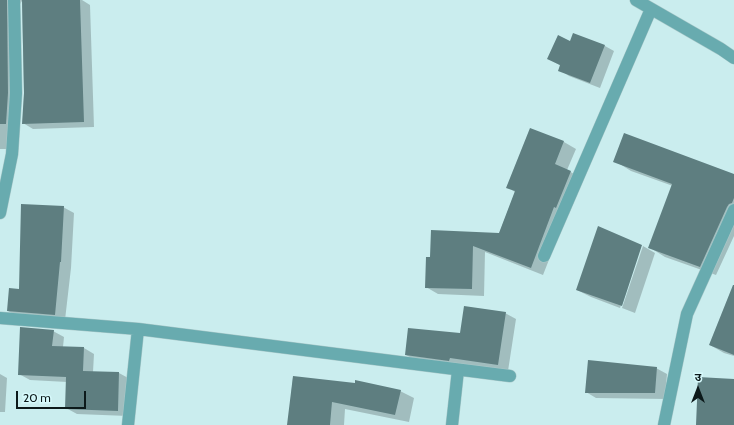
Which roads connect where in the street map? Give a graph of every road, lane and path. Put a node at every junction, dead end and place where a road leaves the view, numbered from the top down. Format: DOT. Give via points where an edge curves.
graph roads {
  1 [pos="14,0"];
  2 [pos="636,0"];
  3 [pos="651,9"];
  4 [pos="734,58"];
  5 [pos="734,210"];
  6 [pos="0,213"];
  7 [pos="544,256"];
  8 [pos="0,318"];
  9 [pos="138,329"];
  10 [pos="458,370"];
  11 [pos="510,376"];
  12 [pos="128,425"];
  13 [pos="452,425"];
  14 [pos="664,425"];
  1 -- 6 [label="street" via="16,93 12,154"];
  2 -- 3 [label="street"];
  3 -- 4 [label="street"];
  3 -- 7 [label="street"];
  5 -- 14 [label="street" via="688,314"];
  8 -- 9 [label="street"];
  9 -- 10 [label="street"];
  9 -- 12 [label="street"];
  10 -- 11 [label="street"];
  10 -- 13 [label="street"];
}
